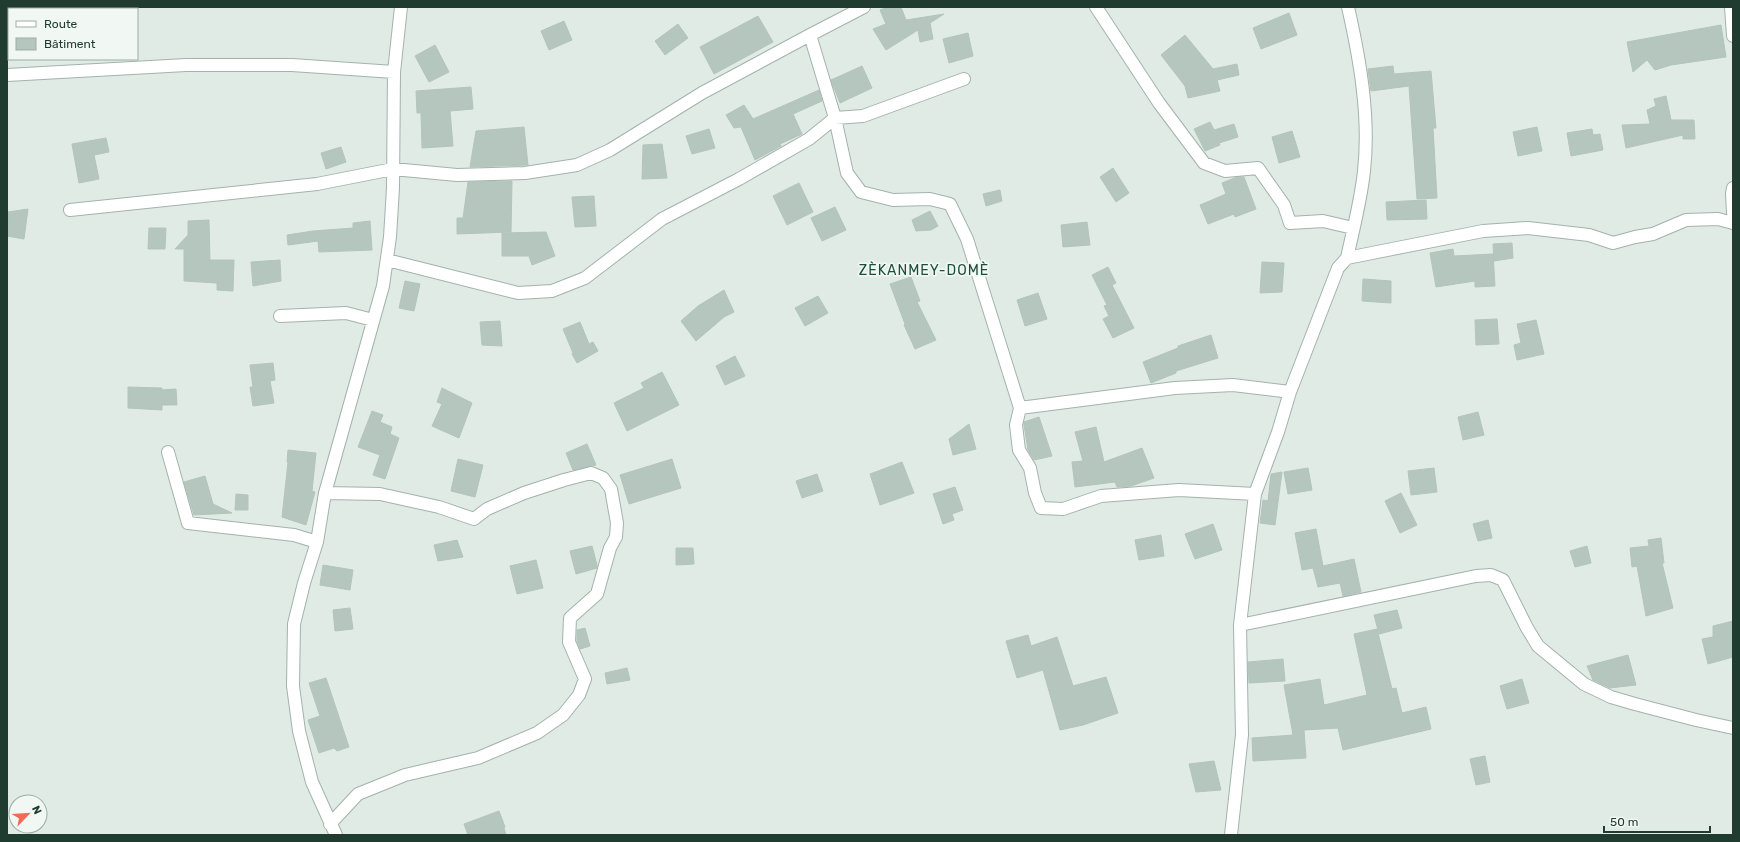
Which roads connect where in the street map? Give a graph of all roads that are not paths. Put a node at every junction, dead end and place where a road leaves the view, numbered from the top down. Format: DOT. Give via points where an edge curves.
graph roads {
  1 [pos="401,7"];
  2 [pos="864,7"];
  3 [pos="1096,7"];
  4 [pos="1348,7"];
  5 [pos="1731,7"];
  6 [pos="810,34"];
  7 [pos="1733,36"];
  8 [pos="394,72"];
  9 [pos="7,75"];
  10 [pos="964,79"];
  11 [pos="835,118"];
  12 [pos="393,169"];
  13 [pos="1733,188"];
  14 [pos="70,210"];
  15 [pos="1733,213"];
  16 [pos="1733,224"];
  17 [pos="1353,228"];
  18 [pos="1347,258"];
  19 [pos="387,260"];
  20 [pos="280,316"];
  21 [pos="373,320"];
  22 [pos="1290,392"];
  23 [pos="1020,408"];
  24 [pos="168,452"];
  25 [pos="325,493"];
  26 [pos="1255,494"];
  27 [pos="317,542"];
  28 [pos="1240,625"];
  29 [pos="1733,728"];
  30 [pos="330,824"];
  31 [pos="336,835"];
  32 [pos="1231,835"];
  1 -- 8 [label="street"];
  2 -- 6 [label="street"];
  3 -- 17 [label="street" via="1159,103 1204,163 1225,171 1258,168 1284,205 1290,223 1323,221"];
  4 -- 17 [label="street" via="1358,51 1366,130 1364,171"];
  5 -- 7 [label="street"];
  6 -- 11 [label="street"];
  6 -- 12 [label="street" via="702,94 610,150 577,165 525,173 458,175"];
  8 -- 9 [label="street" via="292,65 194,65"];
  8 -- 12 [label="street"];
  10 -- 11 [label="street" via="863,116"];
  11 -- 19 [label="street" via="809,140 662,219 585,278 552,291 518,293"];
  11 -- 23 [label="street" via="847,173 861,192 893,200 930,199 950,204 967,239"];
  12 -- 14 [label="street" via="317,184"];
  12 -- 19 [label="street"];
  13 -- 15 [label="street"];
  16 -- 18 [label="street" via="1718,219 1686,220 1653,234 1613,242 1589,235 1528,228 1483,231"];
  17 -- 18 [label="street"];
  18 -- 22 [label="street" via="1338,268"];
  19 -- 21 [label="street" via="383,286"];
  20 -- 21 [label="street" via="346,313"];
  21 -- 25 [label="street"];
  22 -- 23 [label="street" via="1233,385 1175,388"];
  22 -- 26 [label="street"];
  23 -- 26 [label="street" via="1016,425 1019,450 1030,468 1041,508 1063,509 1101,496 1178,490"];
  24 -- 27 [label="street" via="188,522 294,535"];
  25 -- 27 [label="street"];
  25 -- 30 [label="street" via="380,494 439,507 474,519 487,509 524,493 591,474 603,478 611,489 617,523 616,537 610,548 597,594 570,618 569,642 585,679 579,695 563,716 537,733 478,758 405,775 358,794"];
  26 -- 28 [label="street"];
  27 -- 30 [label="street" via="294,624 293,686 299,731 312,782"];
  28 -- 29 [label="street" via="1491,575 1503,580 1538,646 1584,684 1611,697"];
  28 -- 32 [label="street" via="1242,735"];
  30 -- 31 [label="street"];
}
